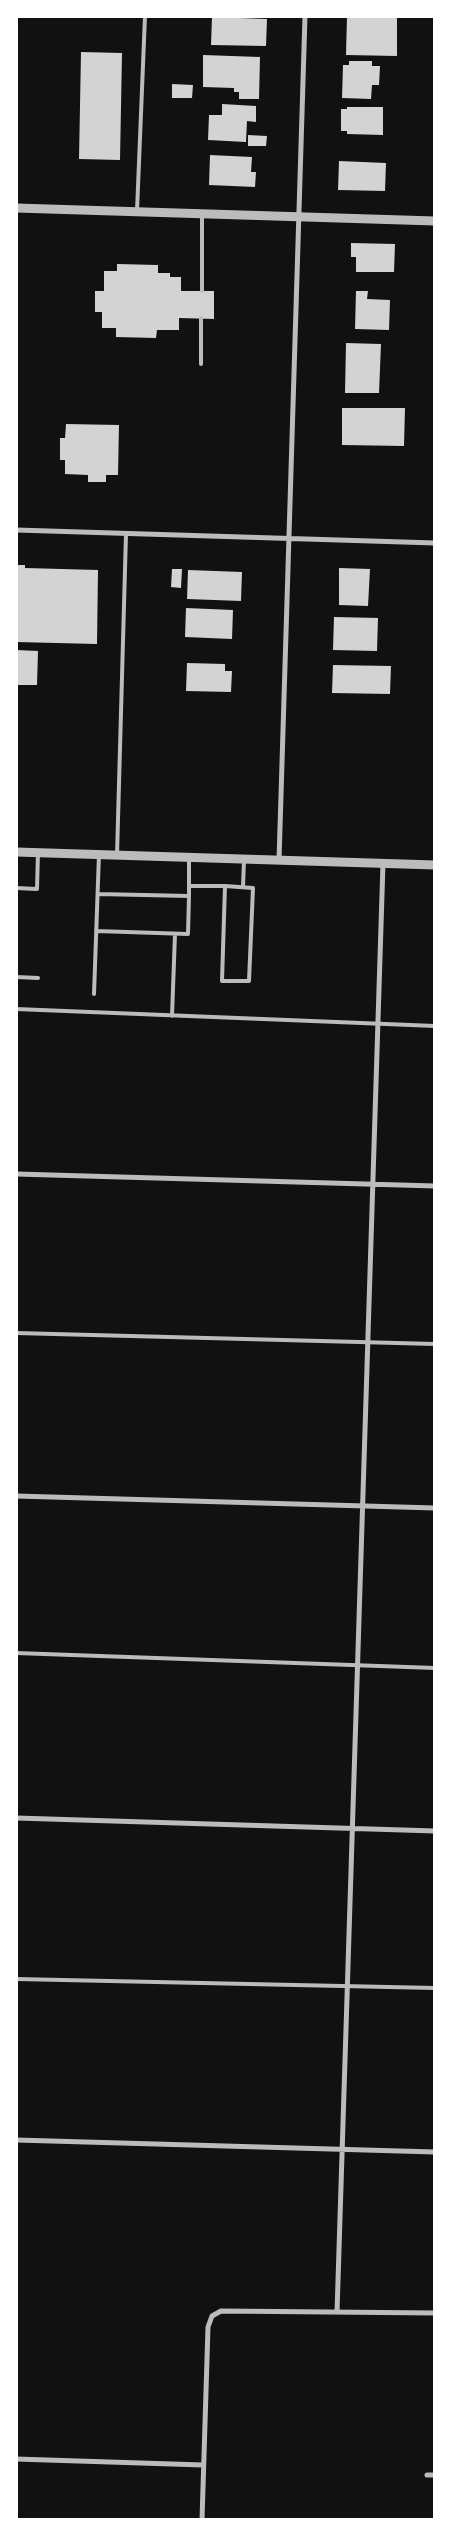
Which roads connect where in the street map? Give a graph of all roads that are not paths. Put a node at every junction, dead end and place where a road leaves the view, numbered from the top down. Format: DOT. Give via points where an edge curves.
graph roads {
  1 [pos="145,16"];
  2 [pos="305,16"];
  3 [pos="16,208"];
  4 [pos="137,211"];
  5 [pos="202,213"];
  6 [pos="299,216"];
  7 [pos="435,221"];
  8 [pos="202,291"];
  9 [pos="202,318"];
  10 [pos="201,364"];
  11 [pos="16,530"];
  12 [pos="126,534"];
  13 [pos="289,539"];
  14 [pos="435,543"];
  15 [pos="16,852"];
  16 [pos="38,852"];
  17 [pos="99,854"];
  18 [pos="117,855"];
  19 [pos="189,858"];
  20 [pos="244,859"];
  21 [pos="279,860"];
  22 [pos="383,863"];
  23 [pos="435,865"];
  24 [pos="189,886"];
  25 [pos="225,886"];
  26 [pos="243,887"];
  27 [pos="16,888"];
  28 [pos="98,894"];
  29 [pos="189,896"];
  30 [pos="96,931"];
  31 [pos="175,934"];
  32 [pos="16,977"];
  33 [pos="38,978"];
  34 [pos="94,994"];
  35 [pos="16,1009"];
  36 [pos="172,1016"];
  37 [pos="378,1024"];
  38 [pos="435,1026"];
  39 [pos="16,1174"];
  40 [pos="373,1184"];
  41 [pos="435,1186"];
  42 [pos="16,1333"];
  43 [pos="368,1342"];
  44 [pos="435,1344"];
  45 [pos="16,1496"];
  46 [pos="363,1506"];
  47 [pos="435,1508"];
  48 [pos="16,1653"];
  49 [pos="358,1665"];
  50 [pos="435,1668"];
  51 [pos="16,1818"];
  52 [pos="353,1828"];
  53 [pos="435,1831"];
  54 [pos="16,1978"];
  55 [pos="348,1985"];
  56 [pos="435,1988"];
  57 [pos="16,2140"];
  58 [pos="343,2148"];
  59 [pos="435,2152"];
  60 [pos="337,2312"];
  61 [pos="435,2313"];
  62 [pos="16,2459"];
  63 [pos="203,2465"];
  64 [pos="427,2475"];
  65 [pos="435,2475"];
  66 [pos="202,2520"];
  1 -- 4 [label="lane"];
  2 -- 6 [label="street"];
  3 -- 4 [label="street"];
  4 -- 5 [label="street"];
  5 -- 6 [label="street"];
  5 -- 8 [label="lane"];
  6 -- 7 [label="street"];
  6 -- 13 [label="street"];
  9 -- 10 [label="lane"];
  11 -- 12 [label="street"];
  12 -- 13 [label="street"];
  12 -- 18 [label="lane"];
  13 -- 14 [label="street"];
  13 -- 21 [label="street"];
  15 -- 16 [label="street"];
  16 -- 17 [label="street"];
  16 -- 27 [label="lane" via="37,889"];
  17 -- 18 [label="street"];
  17 -- 28 [label="lane"];
  18 -- 19 [label="street"];
  19 -- 20 [label="street"];
  19 -- 24 [label="lane"];
  20 -- 21 [label="street"];
  20 -- 26 [label="lane"];
  21 -- 22 [label="street"];
  22 -- 23 [label="street"];
  22 -- 37 [label="street"];
  24 -- 25 [label="lane"];
  24 -- 29 [label="lane"];
  25 -- 26 [label="lane"];
  25 -- 26 [label="lane" via="222,981 250,981 253,888"];
  28 -- 29 [label="lane"];
  28 -- 30 [label="lane"];
  29 -- 31 [label="lane" via="188,934"];
  30 -- 31 [label="lane"];
  30 -- 34 [label="lane"];
  31 -- 36 [label="lane"];
  32 -- 33 [label="lane"];
  35 -- 36 [label="lane"];
  36 -- 37 [label="lane"];
  37 -- 38 [label="lane"];
  37 -- 40 [label="street"];
  39 -- 40 [label="street"];
  40 -- 41 [label="street"];
  40 -- 43 [label="street"];
  42 -- 43 [label="lane"];
  43 -- 44 [label="lane"];
  43 -- 46 [label="street"];
  45 -- 46 [label="street"];
  46 -- 47 [label="street"];
  46 -- 49 [label="street"];
  48 -- 49 [label="lane"];
  49 -- 50 [label="lane"];
  49 -- 52 [label="street"];
  51 -- 52 [label="street"];
  52 -- 53 [label="street"];
  52 -- 55 [label="street"];
  54 -- 55 [label="lane"];
  55 -- 56 [label="lane"];
  55 -- 58 [label="street"];
  57 -- 58 [label="street"];
  58 -- 59 [label="street"];
  58 -- 60 [label="street"];
  60 -- 61 [label="street"];
  60 -- 63 [label="street" via="221,2310 212,2316 208,2327"];
  62 -- 63 [label="street"];
  63 -- 66 [label="street"];
  64 -- 65 [label="street"];
}
